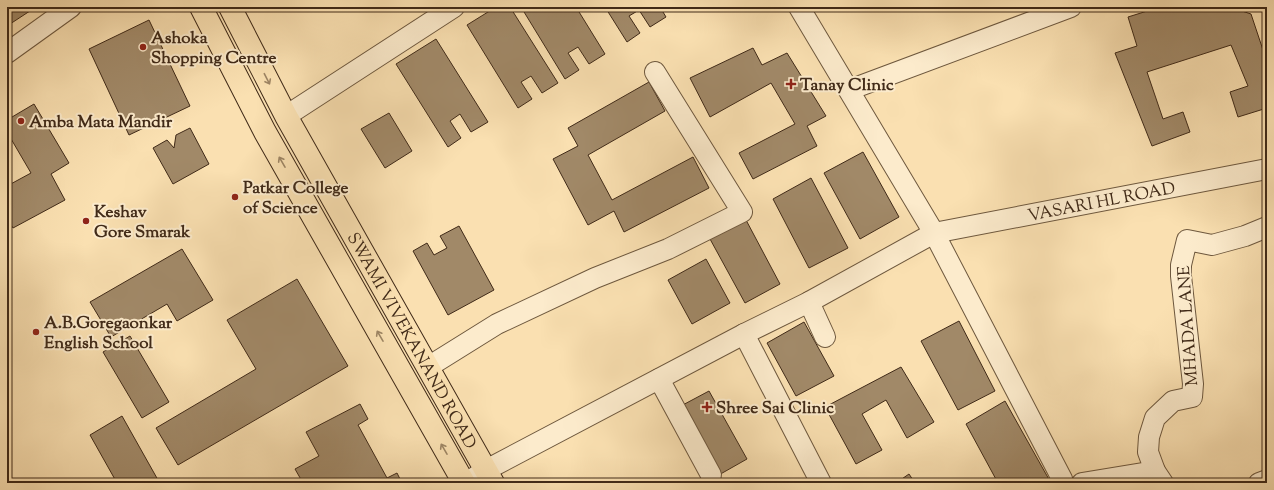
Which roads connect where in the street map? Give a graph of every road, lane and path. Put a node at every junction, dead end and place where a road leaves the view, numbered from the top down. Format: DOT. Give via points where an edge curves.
graph roads {
  1 [pos="71,7"];
  2 [pos="201,7"];
  3 [pos="230,7"];
  4 [pos="454,7"];
  5 [pos="799,7"];
  6 [pos="1071,7"];
  7 [pos="7,53"];
  8 [pos="655,72"];
  9 [pos="849,90"];
  10 [pos="286,116"];
  11 [pos="1267,169"];
  12 [pos="1267,227"];
  13 [pos="934,233"];
  14 [pos="1245,236"];
  15 [pos="1267,244"];
  16 [pos="809,302"];
  17 [pos="744,334"];
  18 [pos="825,337"];
  19 [pos="428,367"];
  20 [pos="659,379"];
  21 [pos="711,475"];
  22 [pos="489,477"];
  23 [pos="1159,477"];
  24 [pos="1267,480"];
  25 [pos="465,483"];
  26 [pos="821,483"];
  27 [pos="1063,483"];
  28 [pos="1082,483"];
  29 [pos="1258,483"];
  1 -- 7 [label="street"];
  25 -- 2 [label="main road, SWAMI VIVEKANAND ROAD, one-way" via="265,132"];
  3 -- 10 [label="main road, SWAMI VIVEKANAND ROAD, one-way"];
  4 -- 10 [label="street"];
  5 -- 9 [label="street"];
  6 -- 9 [label="street"];
  8 -- 19 [label="street" via="742,212 668,249 595,278 497,324"];
  9 -- 13 [label="street"];
  10 -- 19 [label="main road, SWAMI VIVEKANAND ROAD"];
  11 -- 13 [label="street, VASARI HL ROAD"];
  12 -- 14 [label="street, MHADA LANE"];
  13 -- 16 [label="street, VASARI HL ROAD"];
  13 -- 27 [label="street"];
  14 -- 15 [label="street"];
  14 -- 23 [label="street, MHADA LANE" via="1212,245 1187,240 1181,276 1193,384 1192,397 1174,401 1155,418 1149,437 1148,452"];
  16 -- 17 [label="street, VASARI HL ROAD"];
  16 -- 18 [label="street"];
  17 -- 20 [label="street, VASARI HL ROAD"];
  17 -- 26 [label="street"];
  19 -- 22 [label="main road, SWAMI VIVEKANAND ROAD"];
  20 -- 21 [label="street"];
  20 -- 22 [label="street, VASARI HL ROAD"];
  22 -- 25 [label="street, VASARI HL ROAD"];
  23 -- 28 [label="street, MHADA LANE"];
  24 -- 29 [label="street"];
}
